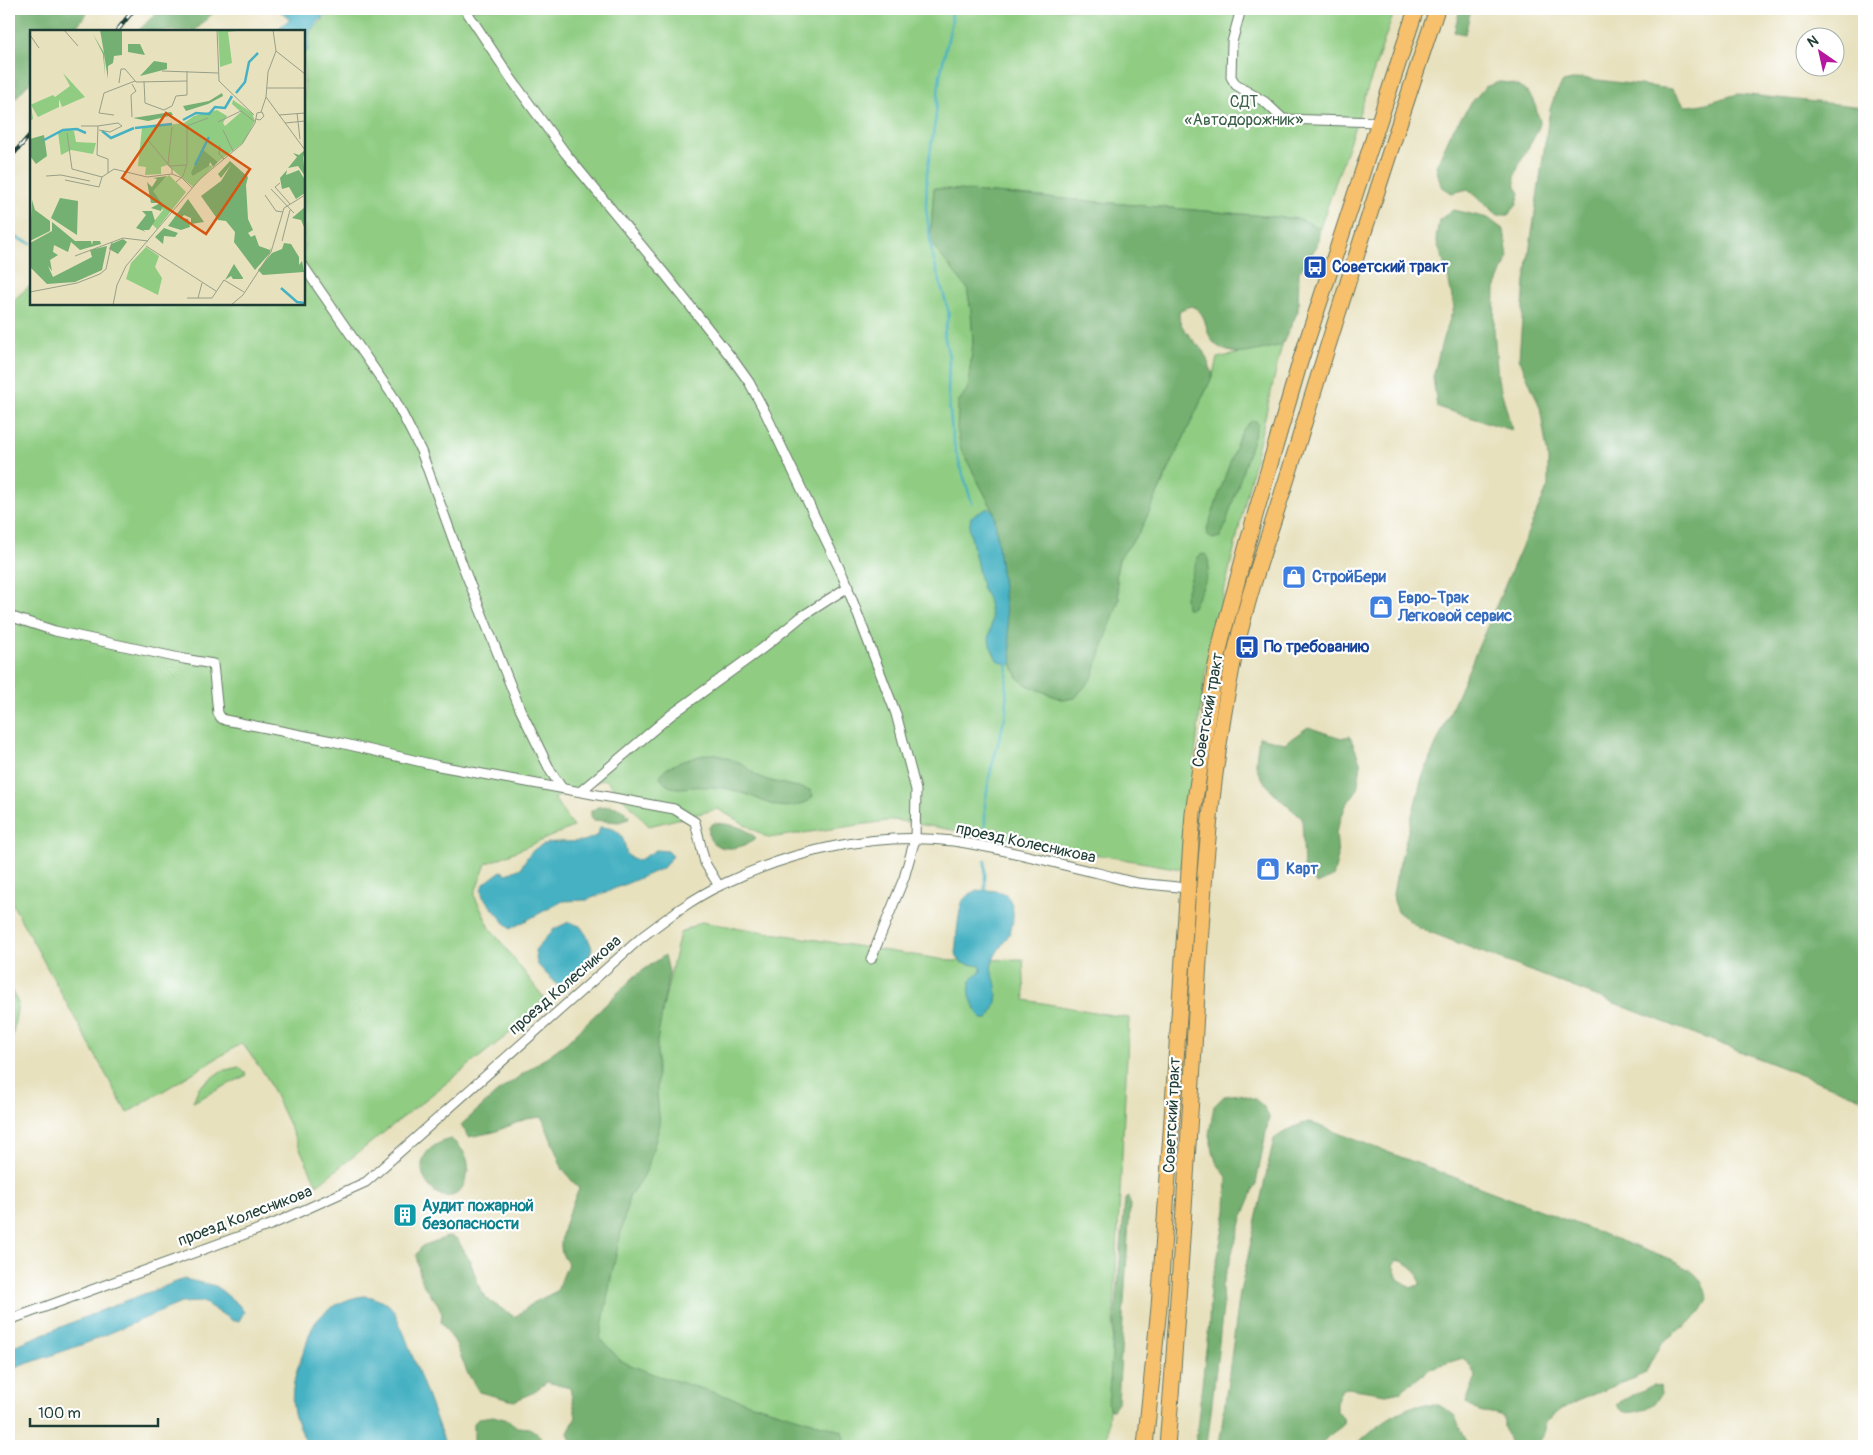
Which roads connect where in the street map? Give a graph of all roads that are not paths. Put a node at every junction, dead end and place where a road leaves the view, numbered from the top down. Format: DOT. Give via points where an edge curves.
graph roads {
  1 [pos="465,9"];
  2 [pos="1241,9"];
  3 [pos="1416,9"];
  4 [pos="1437,9"];
  5 [pos="1378,122"];
  6 [pos="305,268"];
  7 [pos="848,587"];
  8 [pos="9,616"];
  9 [pos="562,788"];
  10 [pos="581,791"];
  11 [pos="915,838"];
  12 [pos="720,886"];
  13 [pos="1187,888"];
  14 [pos="1204,890"];
  15 [pos="871,959"];
  16 [pos="9,1320"];
  17 [pos="1145,1446"];
  18 [pos="1167,1446"];
  1 -- 7 [label="street" via="566,154 749,382"];
  2 -- 5 [label="street" via="1232,42 1230,74 1236,86 1266,102 1283,119"];
  3 -- 5 [label="highway, Советский тракт"];
  4 -- 14 [label="highway, Советский тракт" via="1353,263 1242,626 1212,792"];
  5 -- 13 [label="highway, Советский тракт" via="1298,372 1222,638 1193,813"];
  6 -- 9 [label="street" via="393,396 421,451 520,709"];
  7 -- 10 [label="street" via="801,617 671,716"];
  7 -- 11 [label="street" via="896,714 916,790"];
  8 -- 9 [label="street" via="47,629 214,664 218,714 226,720 439,766"];
  9 -- 10 [label="street"];
  10 -- 12 [label="street" via="674,809 695,822 705,863"];
  11 -- 12 [label="street, проезд Колесникова" via="817,851 781,861"];
  11 -- 13 [label="street, проезд Колесникова" via="989,848 1138,883"];
  11 -- 15 [label="street" via="904,878"];
  12 -- 16 [label="street, проезд Колесникова" via="679,909 642,937 366,1182 273,1224"];
  13 -- 14 [label="highway"];
  13 -- 17 [label="highway, Советский тракт" via="1159,1307"];
  14 -- 18 [label="highway, Советский тракт" via="1179,1307"];
}
